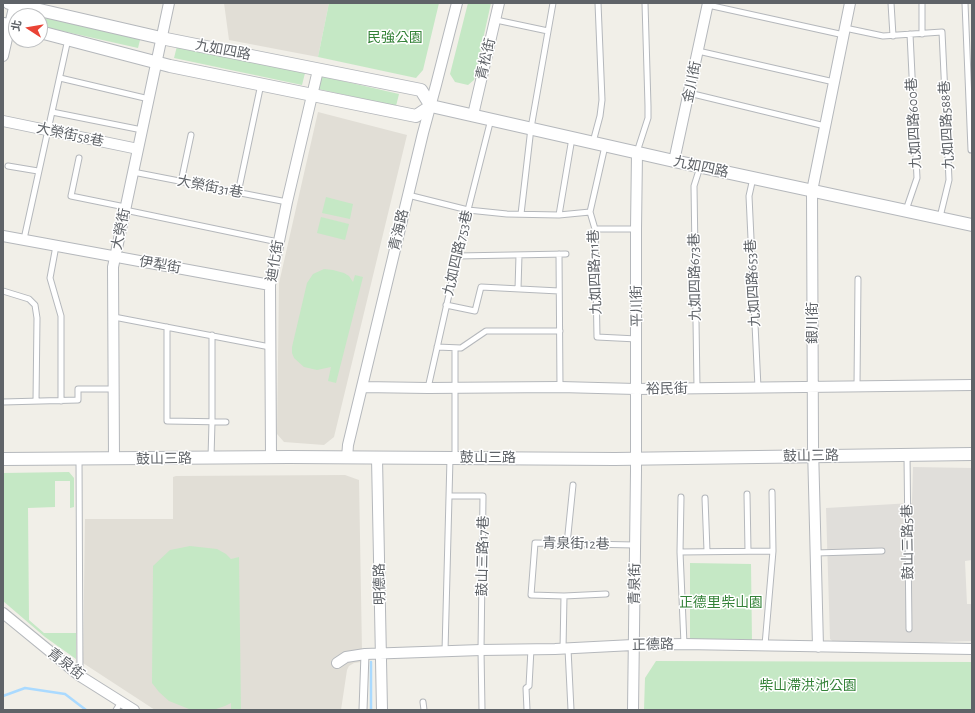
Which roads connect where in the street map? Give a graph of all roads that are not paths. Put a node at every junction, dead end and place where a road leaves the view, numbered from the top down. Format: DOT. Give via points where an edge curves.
graph roads {
  1 [pos="169,3"];
  2 [pos="457,3"];
  3 [pos="499,3"];
  4 [pos="553,3"];
  5 [pos="598,3"];
  6 [pos="645,3"];
  7 [pos="850,3"];
  8 [pos="891,3"];
  9 [pos="922,3"];
  10 [pos="965,3"];
  11 [pos="13,4"];
  12 [pos="708,4"];
  13 [pos="496,20"];
  14 [pos="966,20"];
  15 [pos="972,20"];
  16 [pos="548,31"];
  17 [pos="844,32"];
  18 [pos="8,34"];
  19 [pos="48,34"];
  20 [pos="910,34"];
  21 [pos="922,34"];
  22 [pos="893,36"];
  23 [pos="161,38"];
  24 [pos="68,39"];
  25 [pos="969,48"];
  26 [pos="698,51"];
  27 [pos="3,56"];
  28 [pos="156,63"];
  29 [pos="318,70"];
  30 [pos="60,78"];
  31 [pos="970,80"];
  32 [pos="834,82"];
  33 [pos="261,84"];
  34 [pos="689,93"];
  35 [pos="312,95"];
  36 [pos="149,99"];
  37 [pos="431,106"];
  38 [pos="52,112"];
  39 [pos="473,114"];
  40 [pos="971,115"];
  41 [pos="491,119"];
  42 [pos="3,122"];
  43 [pos="826,126"];
  44 [pos="531,128"];
  45 [pos="48,130"];
  46 [pos="142,130"];
  47 [pos="191,136"];
  48 [pos="572,138"];
  49 [pos="599,143"];
  50 [pos="138,149"];
  51 [pos="972,150"];
  52 [pos="637,153"];
  53 [pos="79,158"];
  54 [pos="674,161"];
  55 [pos="8,166"];
  56 [pos="700,167"];
  57 [pos="38,171"];
  58 [pos="133,172"];
  59 [pos="753,178"];
  60 [pos="181,182"];
  61 [pos="812,192"];
  62 [pos="238,193"];
  63 [pos="408,195"];
  64 [pos="287,202"];
  65 [pos="125,209"];
  66 [pos="468,210"];
  67 [pos="906,211"];
  68 [pos="590,212"];
  69 [pos="521,214"];
  70 [pos="559,215"];
  71 [pos="940,218"];
  72 [pos="972,225"];
  73 [pos="595,229"];
  74 [pos="636,229"];
  75 [pos="3,236"];
  76 [pos="24,240"];
  77 [pos="278,242"];
  78 [pos="56,246"];
  79 [pos="559,254"];
  80 [pos="566,254"];
  81 [pos="519,255"];
  82 [pos="115,256"];
  83 [pos="457,256"];
  84 [pos="858,279"];
  85 [pos="270,285"];
  86 [pos="518,289"];
  87 [pos="3,291"];
  88 [pos="559,291"];
  89 [pos="446,305"];
  90 [pos="114,317"];
  91 [pos="167,327"];
  92 [pos="560,331"];
  93 [pos="212,335"];
  94 [pos="637,339"];
  95 [pos="270,347"];
  96 [pos="437,347"];
  97 [pos="455,348"];
  98 [pos="972,385"];
  99 [pos="857,386"];
  100 [pos="362,387"];
  101 [pos="560,387"];
  102 [pos="813,387"];
  103 [pos="428,388"];
  104 [pos="455,388"];
  105 [pos="697,388"];
  106 [pos="758,388"];
  107 [pos="114,389"];
  108 [pos="636,389"];
  109 [pos="36,401"];
  110 [pos="61,401"];
  111 [pos="3,402"];
  112 [pos="212,422"];
  113 [pos="226,422"];
  114 [pos="907,454"];
  115 [pos="972,454"];
  116 [pos="813,456"];
  117 [pos="271,457"];
  118 [pos="210,458"];
  119 [pos="347,458"];
  120 [pos="378,458"];
  121 [pos="453,458"];
  122 [pos="636,458"];
  123 [pos="3,459"];
  124 [pos="79,459"];
  125 [pos="114,459"];
  126 [pos="573,485"];
  127 [pos="772,492"];
  128 [pos="748,494"];
  129 [pos="449,496"];
  130 [pos="681,497"];
  131 [pos="705,498"];
  132 [pos="567,544"];
  133 [pos="635,545"];
  134 [pos="707,551"];
  135 [pos="748,551"];
  136 [pos="773,551"];
  137 [pos="882,551"];
  138 [pos="680,552"];
  139 [pos="816,553"];
  140 [pos="606,594"];
  141 [pos="564,596"];
  142 [pos="3,613"];
  143 [pos="909,629"];
  144 [pos="684,644"];
  145 [pos="634,645"];
  146 [pos="764,646"];
  147 [pos="818,647"];
  148 [pos="531,649"];
  149 [pos="565,649"];
  150 [pos="972,649"];
  151 [pos="481,650"];
  152 [pos="445,652"];
  153 [pos="382,653"];
  154 [pos="364,654"];
  155 [pos="337,663"];
  156 [pos="80,676"];
  157 [pos="423,702"];
  158 [pos="119,706"];
  159 [pos="134,710"];
  160 [pos="363,710"];
  161 [pos="382,710"];
  162 [pos="424,710"];
  163 [pos="482,710"];
  164 [pos="527,710"];
  165 [pos="571,710"];
  166 [pos="633,710"];
  1 -- 23 [label="street, 大榮街"];
  2 -- 37 [label="street, 青海路"];
  3 -- 13 [label="street, 青松街"];
  4 -- 16 [label="lane"];
  5 -- 49 [label="lane, 九如四路711巷" via="602,100"];
  6 -- 52 [label="lane" via="648,118"];
  7 -- 17 [label="street, 銀川街"];
  8 -- 22 [label="lane"];
  9 -- 21 [label="lane"];
  10 -- 14 [label="lane"];
  11 -- 23 [label="street, 九如四路"];
  12 -- 17 [label="lane"];
  12 -- 26 [label="street, 金川街"];
  13 -- 16 [label="lane"];
  13 -- 39 [label="street, 青松街"];
  14 -- 15 [label="lane"];
  14 -- 25 [label="lane"];
  16 -- 44 [label="lane"];
  17 -- 22 [label="lane"];
  17 -- 32 [label="street, 銀川街"];
  18 -- 27 [label="street"];
  19 -- 24 [label="street, 九如四路"];
  20 -- 21 [label="lane"];
  20 -- 22 [label="lane"];
  20 -- 67 [label="lane, 九如四路600巷" via="917,178"];
  21 -- 71 [label="lane, 九如四路588巷" via="942,32 949,180"];
  23 -- 28 [label="street, 大榮街"];
  23 -- 29 [label="street, 九如四路"];
  24 -- 28 [label="street, 九如四路"];
  24 -- 30 [label="lane"];
  25 -- 31 [label="lane"];
  26 -- 32 [label="lane"];
  26 -- 34 [label="street, 金川街"];
  28 -- 33 [label="street, 九如四路"];
  28 -- 36 [label="street, 大榮街"];
  29 -- 35 [label="street, 迪化街"];
  29 -- 37 [label="street, 九如四路" via="421,90"];
  30 -- 36 [label="lane"];
  30 -- 38 [label="lane"];
  31 -- 40 [label="lane"];
  32 -- 43 [label="street, 銀川街"];
  33 -- 35 [label="street, 九如四路"];
  33 -- 62 [label="lane"];
  34 -- 43 [label="lane"];
  34 -- 54 [label="street, 金川街"];
  35 -- 37 [label="street, 九如四路" via="416,116"];
  35 -- 64 [label="street, 迪化街"];
  36 -- 46 [label="street, 大榮街"];
  37 -- 39 [label="street, 九如四路"];
  37 -- 63 [label="street, 青海路"];
  38 -- 45 [label="lane"];
  38 -- 46 [label="lane"];
  39 -- 41 [label="street, 九如四路"];
  40 -- 51 [label="lane"];
  41 -- 44 [label="street, 九如四路"];
  41 -- 66 [label="lane, 九如四路753巷"];
  42 -- 45 [label="street, 大榮街58巷"];
  43 -- 61 [label="street, 銀川街"];
  44 -- 48 [label="street, 九如四路"];
  44 -- 69 [label="lane"];
  45 -- 50 [label="street, 大榮街58巷"];
  45 -- 57 [label="lane"];
  46 -- 50 [label="street, 大榮街"];
  47 -- 60 [label="lane"];
  48 -- 49 [label="street, 九如四路"];
  48 -- 70 [label="lane"];
  49 -- 52 [label="street, 九如四路"];
  49 -- 68 [label="lane, 九如四路711巷"];
  50 -- 58 [label="street, 大榮街"];
  52 -- 54 [label="street, 九如四路"];
  52 -- 74 [label="street, 平川街"];
  53 -- 65 [label="lane" via="71,196"];
  54 -- 56 [label="street, 九如四路"];
  55 -- 57 [label="lane"];
  56 -- 59 [label="street, 九如四路"];
  56 -- 105 [label="lane, 九如四路673巷" via="694,186"];
  57 -- 76 [label="lane"];
  58 -- 60 [label="lane, 大榮街31巷"];
  58 -- 65 [label="street, 大榮街"];
  59 -- 61 [label="street, 九如四路"];
  59 -- 106 [label="lane, 九如四路653巷" via="749,196"];
  60 -- 62 [label="lane, 大榮街31巷"];
  61 -- 67 [label="street, 九如四路"];
  61 -- 102 [label="street, 銀川街"];
  62 -- 64 [label="lane, 大榮街31巷"];
  63 -- 66 [label="lane"];
  63 -- 100 [label="street, 青海路"];
  64 -- 77 [label="street, 迪化街"];
  65 -- 77 [label="lane"];
  65 -- 82 [label="street, 大榮街"];
  66 -- 69 [label="lane"];
  66 -- 83 [label="lane, 九如四路753巷"];
  67 -- 71 [label="street, 九如四路"];
  68 -- 70 [label="lane"];
  68 -- 73 [label="lane, 九如四路711巷"];
  69 -- 70 [label="lane"];
  71 -- 72 [label="street, 九如四路"];
  73 -- 74 [label="lane"];
  73 -- 94 [label="lane, 九如四路711巷" via="597,337"];
  74 -- 94 [label="street, 平川街"];
  75 -- 76 [label="street, 伊犁街"];
  76 -- 78 [label="street, 伊犁街"];
  77 -- 85 [label="street, 迪化街"];
  78 -- 82 [label="street, 伊犁街"];
  78 -- 110 [label="lane" via="50,278 61,316"];
  79 -- 80 [label="lane"];
  79 -- 81 [label="lane"];
  79 -- 88 [label="lane"];
  81 -- 83 [label="lane"];
  81 -- 86 [label="lane"];
  82 -- 85 [label="street, 伊犁街"];
  82 -- 90 [label="street, 大榮街"];
  83 -- 89 [label="lane, 九如四路753巷"];
  84 -- 99 [label="lane"];
  85 -- 95 [label="street, 迪化街"];
  86 -- 88 [label="lane"];
  86 -- 89 [label="lane" via="481,288 475,311"];
  87 -- 109 [label="lane" via="29,299 35,304"];
  88 -- 92 [label="lane"];
  89 -- 96 [label="lane, 九如四路753巷"];
  90 -- 91 [label="lane"];
  90 -- 107 [label="street, 大榮街"];
  91 -- 93 [label="lane"];
  91 -- 112 [label="lane" via="167,422"];
  92 -- 97 [label="lane" via="486,331 461,348"];
  92 -- 101 [label="lane"];
  93 -- 95 [label="lane"];
  93 -- 112 [label="lane"];
  94 -- 108 [label="street, 平川街"];
  95 -- 117 [label="street, 迪化街"];
  96 -- 97 [label="lane"];
  96 -- 103 [label="lane, 九如四路753巷"];
  97 -- 104 [label="lane"];
  98 -- 99 [label="street, 裕民街"];
  99 -- 102 [label="street, 裕民街"];
  100 -- 103 [label="street, 裕民街"];
  100 -- 119 [label="street, 青海路"];
  101 -- 104 [label="street, 裕民街"];
  101 -- 108 [label="street, 裕民街"];
  102 -- 106 [label="street, 裕民街"];
  102 -- 116 [label="street, 銀川街"];
  103 -- 104 [label="street, 裕民街"];
  104 -- 121 [label="lane"];
  105 -- 106 [label="street, 裕民街"];
  105 -- 108 [label="street, 裕民街"];
  107 -- 110 [label="lane" via="78,389 78,400"];
  107 -- 125 [label="street, 大榮街"];
  108 -- 122 [label="street, 平川街"];
  109 -- 110 [label="lane"];
  109 -- 111 [label="lane"];
  112 -- 113 [label="lane"];
  112 -- 118 [label="lane"];
  114 -- 115 [label="street, 鼓山三路"];
  114 -- 116 [label="street, 鼓山三路"];
  114 -- 143 [label="lane, 鼓山三路5巷"];
  116 -- 122 [label="street, 鼓山三路"];
  116 -- 139 [label="street, 銀川街"];
  117 -- 118 [label="street, 鼓山三路"];
  117 -- 119 [label="street, 鼓山三路"];
  118 -- 125 [label="street, 鼓山三路"];
  119 -- 120 [label="street, 鼓山三路"];
  120 -- 121 [label="street, 鼓山三路"];
  120 -- 153 [label="street, 明德路"];
  121 -- 122 [label="street, 鼓山三路"];
  121 -- 129 [label="lane"];
  122 -- 133 [label="street, 青泉街"];
  123 -- 124 [label="street, 鼓山三路"];
  124 -- 125 [label="street, 鼓山三路"];
  124 -- 156 [label="lane"];
  126 -- 132 [label="lane"];
  127 -- 136 [label="lane"];
  128 -- 135 [label="lane"];
  129 -- 151 [label="lane, 鼓山三路17巷" via="483,496"];
  129 -- 152 [label="lane"];
  130 -- 138 [label="lane"];
  131 -- 134 [label="lane"];
  132 -- 133 [label="lane, 青泉街12巷"];
  132 -- 141 [label="lane, 青泉街12巷" via="535,544 531,595"];
  133 -- 145 [label="street, 青泉街"];
  134 -- 135 [label="lane"];
  134 -- 138 [label="lane"];
  135 -- 136 [label="lane"];
  136 -- 146 [label="lane"];
  137 -- 139 [label="lane"];
  138 -- 144 [label="lane"];
  139 -- 147 [label="street, 銀川街"];
  140 -- 141 [label="lane"];
  141 -- 149 [label="lane"];
  142 -- 156 [label="street, 青泉街"];
  144 -- 145 [label="street, 正德路"];
  144 -- 146 [label="street, 正德路"];
  145 -- 149 [label="street, 正德路"];
  145 -- 166 [label="street, 青泉街"];
  146 -- 147 [label="street, 正德路"];
  147 -- 150 [label="street, 正德路"];
  148 -- 149 [label="street, 正德路"];
  148 -- 151 [label="street, 正德路"];
  148 -- 164 [label="lane" via="529,686 526,688"];
  149 -- 165 [label="lane"];
  151 -- 152 [label="street, 正德路"];
  151 -- 163 [label="lane"];
  152 -- 153 [label="street, 正德路"];
  153 -- 154 [label="street, 正德路"];
  153 -- 161 [label="street, 明德路"];
  154 -- 155 [label="street, 正德路" via="346,657"];
  154 -- 160 [label="street"];
  156 -- 158 [label="street, 青泉街"];
  157 -- 162 [label="lane"];
  158 -- 159 [label="street, 青泉街"];
}
